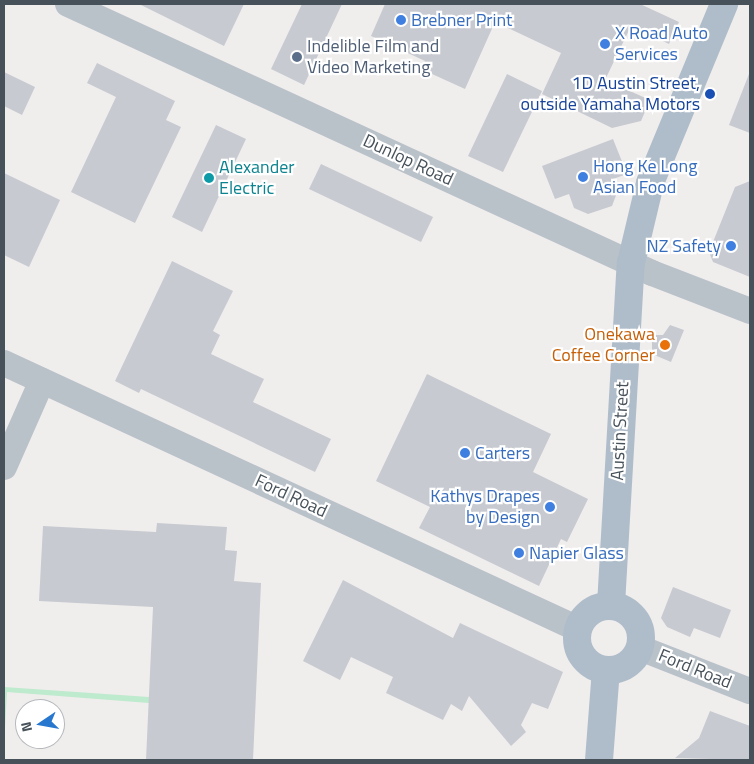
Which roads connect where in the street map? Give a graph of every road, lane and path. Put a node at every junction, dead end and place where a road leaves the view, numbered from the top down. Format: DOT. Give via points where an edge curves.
graph roads {
  1 [pos="68,4"];
  2 [pos="724,4"];
  3 [pos="631,263"];
  4 [pos="750,311"];
  5 [pos="4,364"];
  6 [pos="42,381"];
  7 [pos="4,467"];
  8 [pos="611,605"];
  9 [pos="578,628"];
  10 [pos="640,648"];
  11 [pos="606,670"];
  12 [pos="750,691"];
  13 [pos="599,760"];
  1 -- 3 [label="street, Dunlop Road"];
  2 -- 3 [label="main road, Austin Street" via="650,183"];
  3 -- 4 [label="street, Dunlop Road"];
  3 -- 8 [label="main road, Austin Street"];
  5 -- 6 [label="street, Ford Road"];
  6 -- 7 [label="street"];
  6 -- 9 [label="street, Ford Road"];
  8 -- 9 [label="main road" via="590,611"];
  8 -- 10 [label="main road" via="636,619"];
  9 -- 11 [label="main road" via="582,656"];
  10 -- 11 [label="main road" via="623,667"];
  10 -- 12 [label="street, Ford Road"];
  11 -- 13 [label="main road"];
}
